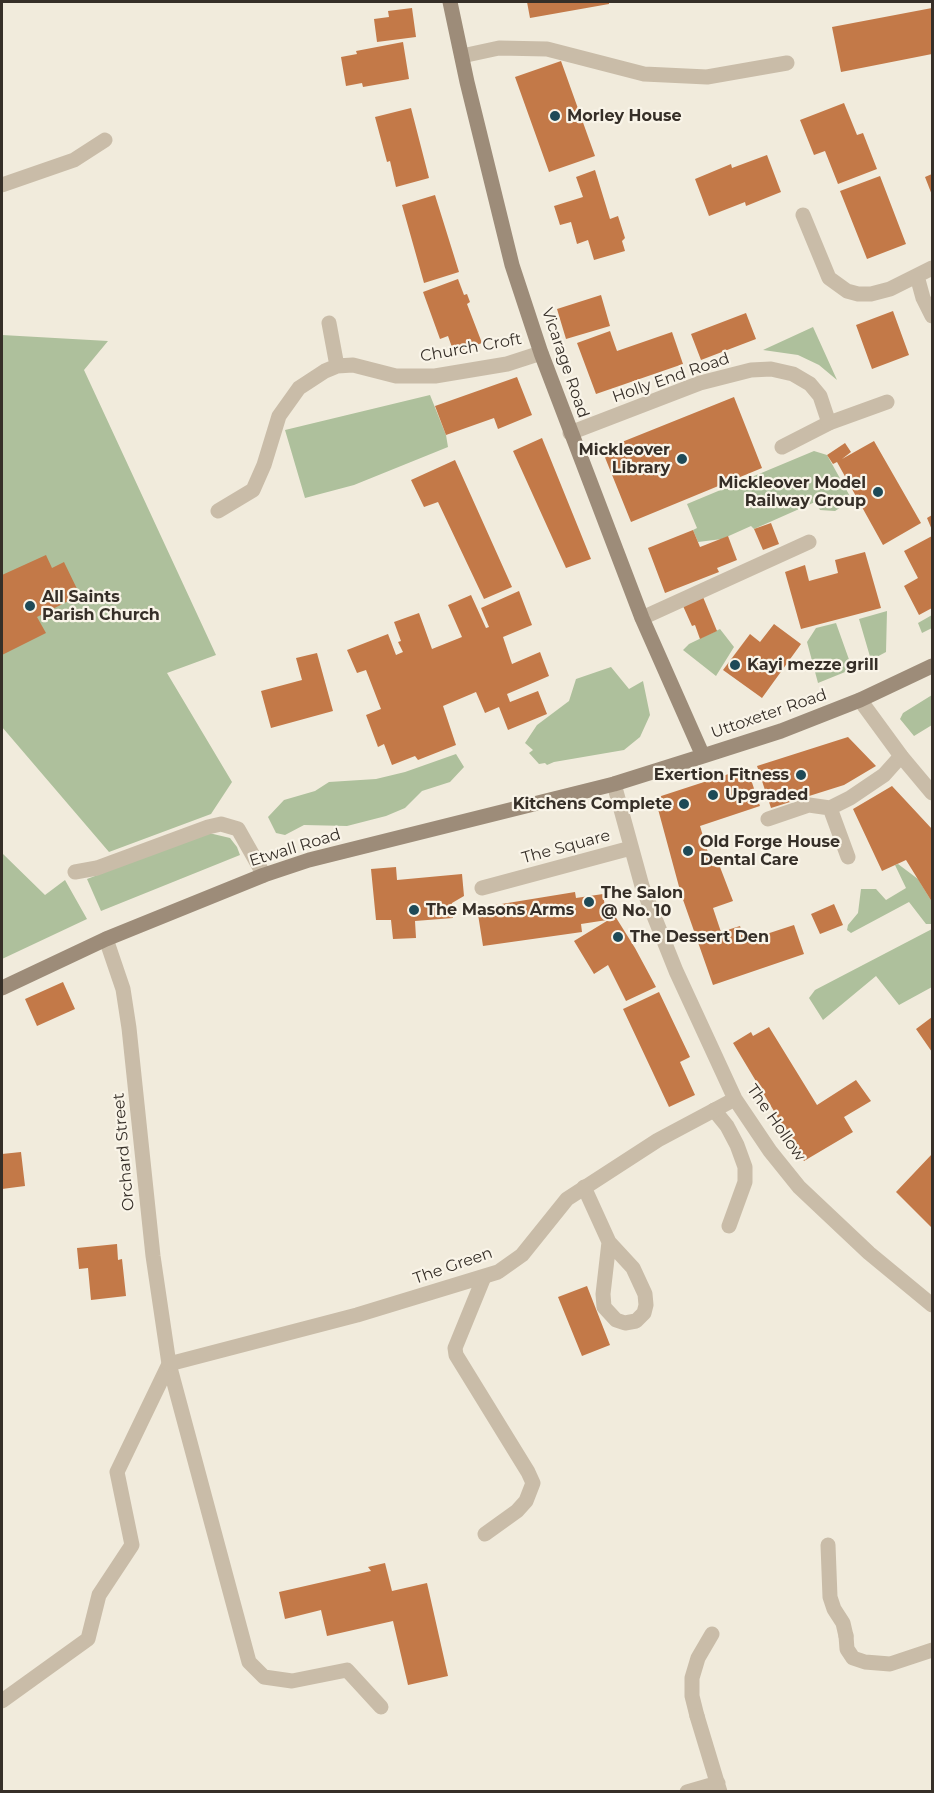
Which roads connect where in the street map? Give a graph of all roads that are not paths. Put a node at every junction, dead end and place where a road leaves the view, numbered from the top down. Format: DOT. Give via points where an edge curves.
graph roads {
  1 [pos="450,2"];
  2 [pos="462,56"];
  3 [pos="787,63"];
  4 [pos="105,140"];
  5 [pos="2,184"];
  6 [pos="803,215"];
  7 [pos="933,268"];
  8 [pos="917,276"];
  9 [pos="933,315"];
  10 [pos="329,323"];
  11 [pos="541,354"];
  12 [pos="337,366"];
  13 [pos="887,402"];
  14 [pos="829,423"];
  15 [pos="570,433"];
  16 [pos="782,447"];
  17 [pos="218,511"];
  18 [pos="809,542"];
  19 [pos="642,618"];
  20 [pos="933,666"];
  21 [pos="860,700"];
  22 [pos="702,756"];
  23 [pos="901,756"];
  24 [pos="614,784"];
  25 [pos="933,793"];
  26 [pos="830,808"];
  27 [pos="768,819"];
  28 [pos="631,848"];
  29 [pos="848,857"];
  30 [pos="75,872"];
  31 [pos="264,875"];
  32 [pos="482,888"];
  33 [pos="106,939"];
  34 [pos="2,988"];
  35 [pos="735,1099"];
  36 [pos="714,1110"];
  37 [pos="584,1187"];
  38 [pos="729,1226"];
  39 [pos="609,1242"];
  40 [pos="484,1277"];
  41 [pos="933,1305"];
  42 [pos="169,1364"];
  43 [pos="484,1534"];
  44 [pos="828,1545"];
  45 [pos="712,1634"];
  46 [pos="933,1650"];
  47 [pos="2,1701"];
  48 [pos="381,1707"];
  49 [pos="719,1787"];
  50 [pos="687,1791"];
  1 -- 2 [label="street, Vicarage Road"];
  2 -- 3 [label="street" via="500,48 547,49 644,74 707,77"];
  2 -- 11 [label="street, Vicarage Road" via="512,265"];
  4 -- 5 [label="street" via="74,160"];
  6 -- 8 [label="street" via="829,278 847,291 871,294"];
  7 -- 8 [label="street"];
  8 -- 9 [label="street"];
  10 -- 12 [label="street"];
  11 -- 12 [label="street, Church Croft" via="435,376 396,376 353,365"];
  11 -- 15 [label="street, Vicarage Road"];
  12 -- 17 [label="street" via="299,388 279,416 254,490"];
  13 -- 14 [label="street"];
  14 -- 15 [label="street, Holly End Road" via="820,396 810,384 793,374 771,369 700,383"];
  14 -- 16 [label="street"];
  15 -- 19 [label="street, Vicarage Road"];
  18 -- 19 [label="street"];
  19 -- 22 [label="street, Vicarage Road"];
  20 -- 21 [label="street, Uttoxeter Road"];
  21 -- 22 [label="street, Uttoxeter Road" via="782,731"];
  21 -- 23 [label="street"];
  22 -- 24 [label="street, Uttoxeter Road"];
  23 -- 25 [label="street"];
  23 -- 26 [label="street" via="884,776"];
  24 -- 28 [label="street, The Square"];
  24 -- 31 [label="street, Etwall Road" via="309,860"];
  26 -- 27 [label="street" via="809,805"];
  26 -- 29 [label="street"];
  28 -- 32 [label="street, The Square"];
  28 -- 35 [label="street, The Hollow" via="676,971"];
  30 -- 31 [label="street" via="97,868 222,824 238,829"];
  31 -- 33 [label="street, Etwall Road"];
  33 -- 34 [label="street, Etwall Road"];
  33 -- 42 [label="street, Orchard Street" via="123,989 129,1028 153,1256"];
  35 -- 36 [label="street, The Green"];
  35 -- 41 [label="street, The Hollow" via="800,1187 869,1253"];
  36 -- 37 [label="street, The Green"];
  36 -- 38 [label="street" via="732,1135 745,1167 745,1182"];
  37 -- 39 [label="street"];
  37 -- 40 [label="street, The Green" via="567,1199 522,1255"];
  39 -- 39 [label="street" via="633,1268 645,1294 644,1313 636,1321 616,1320 604,1307"];
  40 -- 42 [label="street, The Green" via="357,1316"];
  40 -- 43 [label="street" via="455,1348 456,1355 533,1483 526,1502"];
  42 -- 47 [label="street" via="117,1472 132,1545 99,1595 88,1639"];
  42 -- 48 [label="street, Orchard Street" via="249,1662 264,1677 292,1681 347,1670"];
  44 -- 46 [label="street" via="830,1597 853,1658 890,1664"];
  45 -- 49 [label="street" via="698,1658 692,1696"];
  49 -- 50 [label="street"];
}
